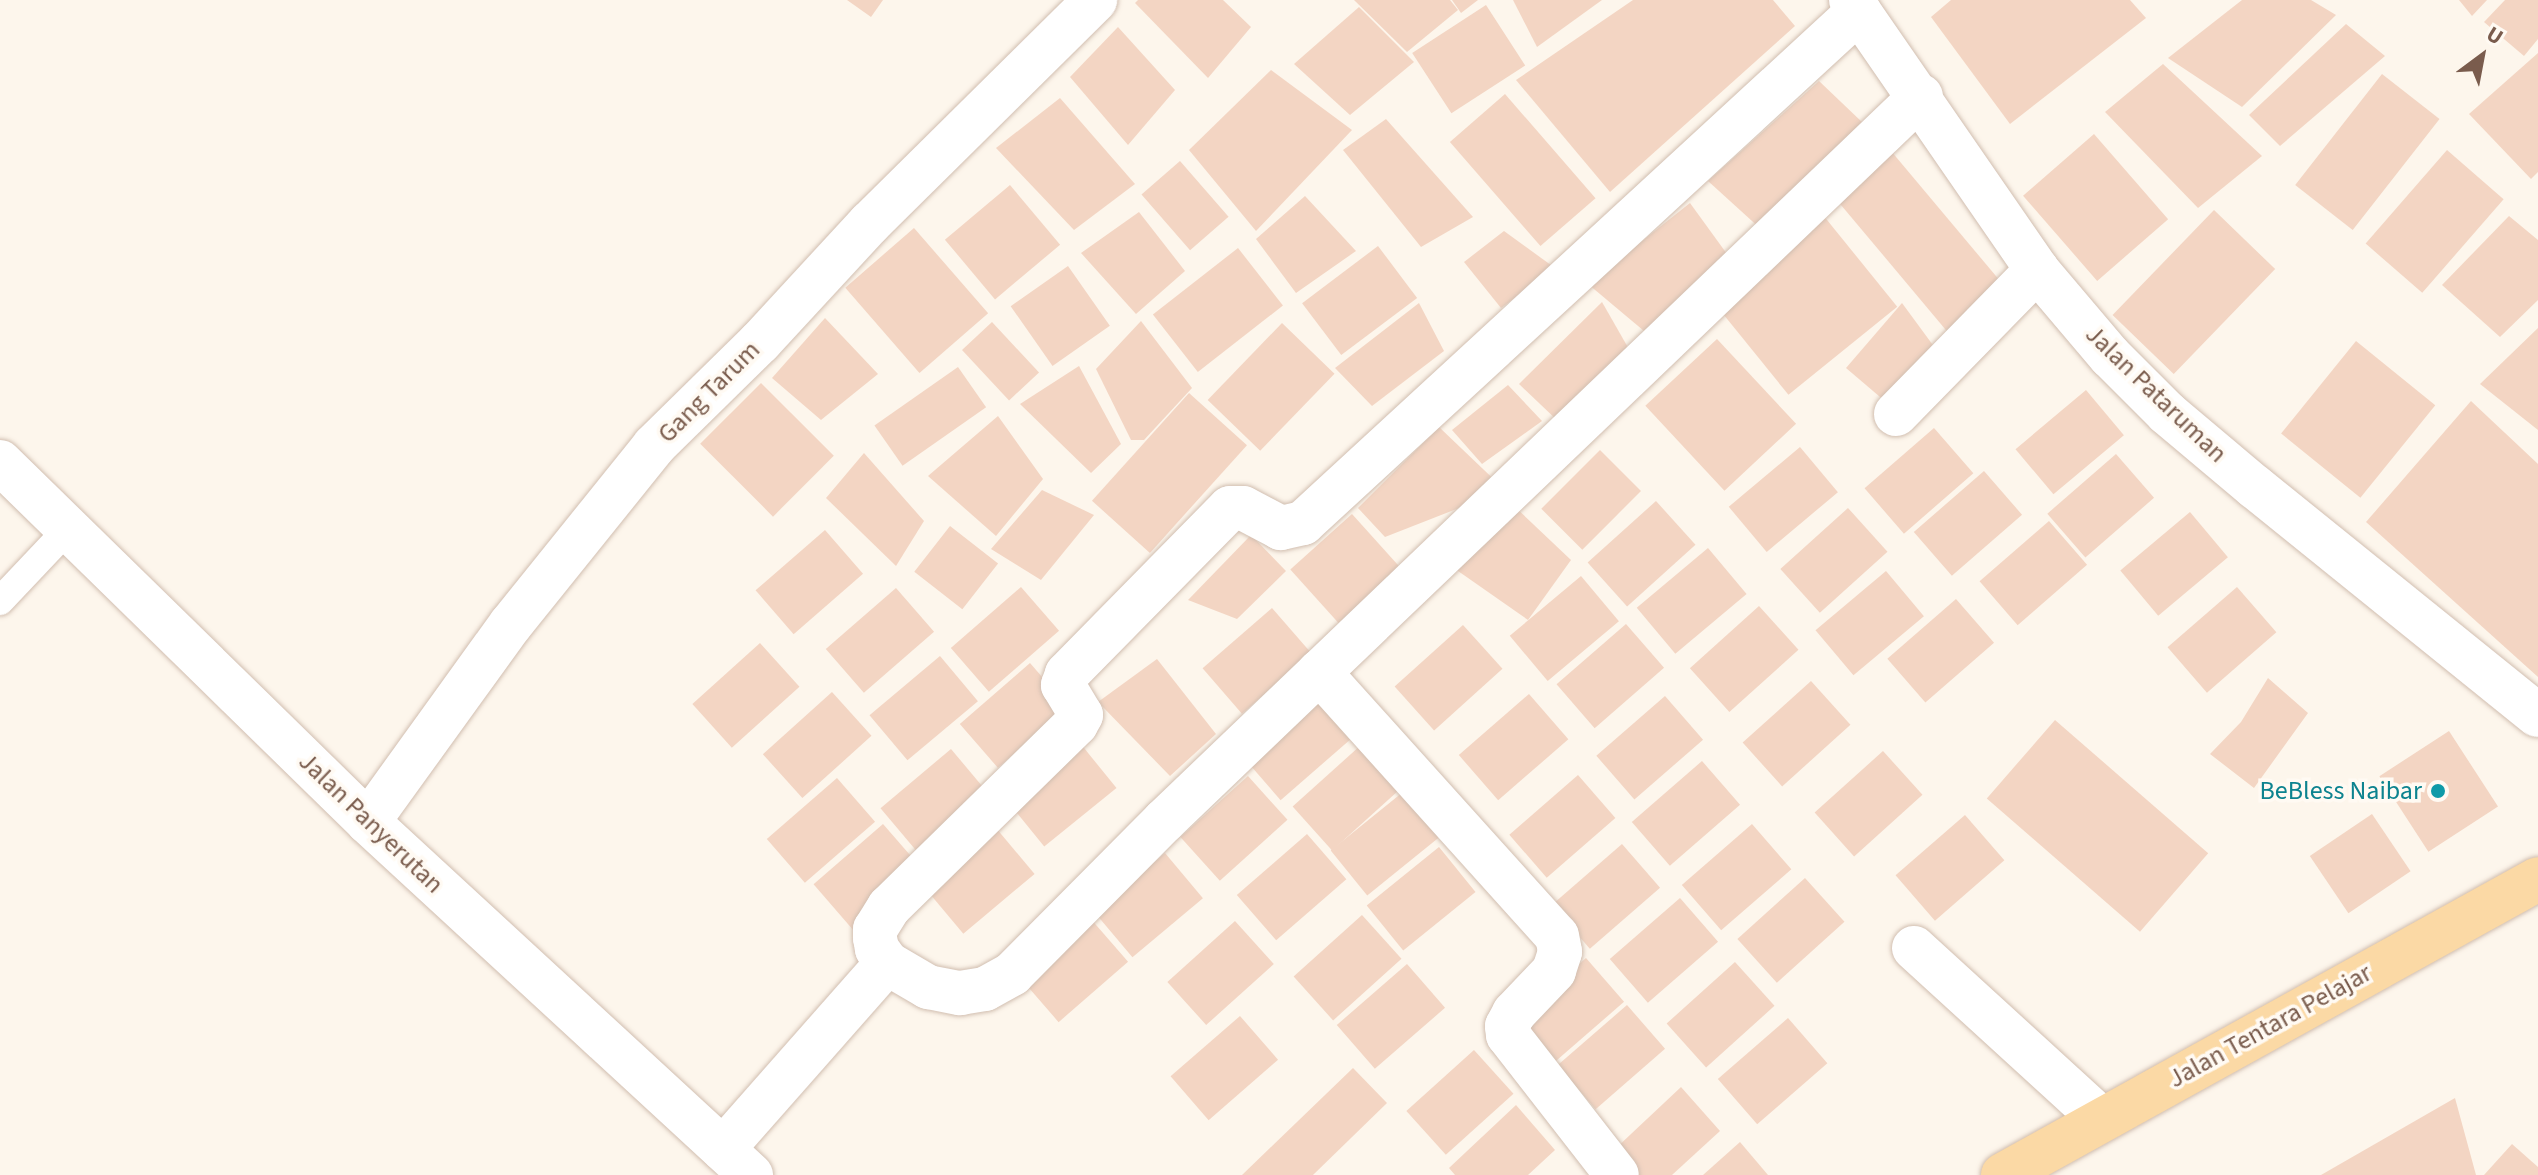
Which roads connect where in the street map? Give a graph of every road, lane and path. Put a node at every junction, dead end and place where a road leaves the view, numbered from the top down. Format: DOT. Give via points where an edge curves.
graph roads {
  1 [pos="1095,0"];
  2 [pos="1855,5"];
  3 [pos="1921,96"];
  4 [pos="2037,270"];
  5 [pos="1896,414"];
  6 [pos="0,462"];
  7 [pos="70,527"];
  8 [pos="0,601"];
  9 [pos="1319,672"];
  10 [pos="2538,715"];
  11 [pos="368,822"];
  12 [pos="2538,879"];
  13 [pos="1914,948"];
  14 [pos="887,963"];
  15 [pos="2100,1118"];
  16 [pos="737,1162"];
  17 [pos="1617,1175"];
  18 [pos="2003,1175"];
  1 -- 11 [label="street, Gang Tarum" via="654,446 511,624"];
  2 -- 3 [label="street, Jalan Pataruman"];
  2 -- 14 [label="street" via="1303,523 1281,528 1243,508 1230,508 1067,674 1063,685 1081,715 1076,724 889,907 875,929 877,949"];
  3 -- 4 [label="street, Jalan Pataruman"];
  3 -- 9 [label="street"];
  4 -- 5 [label="street"];
  4 -- 10 [label="street, Jalan Pataruman" via="2167,413"];
  6 -- 7 [label="street, Jalan Panyerutan"];
  7 -- 8 [label="lane"];
  7 -- 11 [label="street, Jalan Panyerutan"];
  9 -- 14 [label="street" via="1012,974 985,989 960,993 928,987"];
  9 -- 17 [label="street" via="1557,936 1560,952 1554,971 1514,1013 1507,1031"];
  11 -- 16 [label="street, Jalan Panyerutan"];
  12 -- 15 [label="main road, Jalan Tentara Pelajar"];
  13 -- 15 [label="street"];
  14 -- 16 [label="street"];
  15 -- 18 [label="main road, Jalan Tentara Pelajar"];
}
